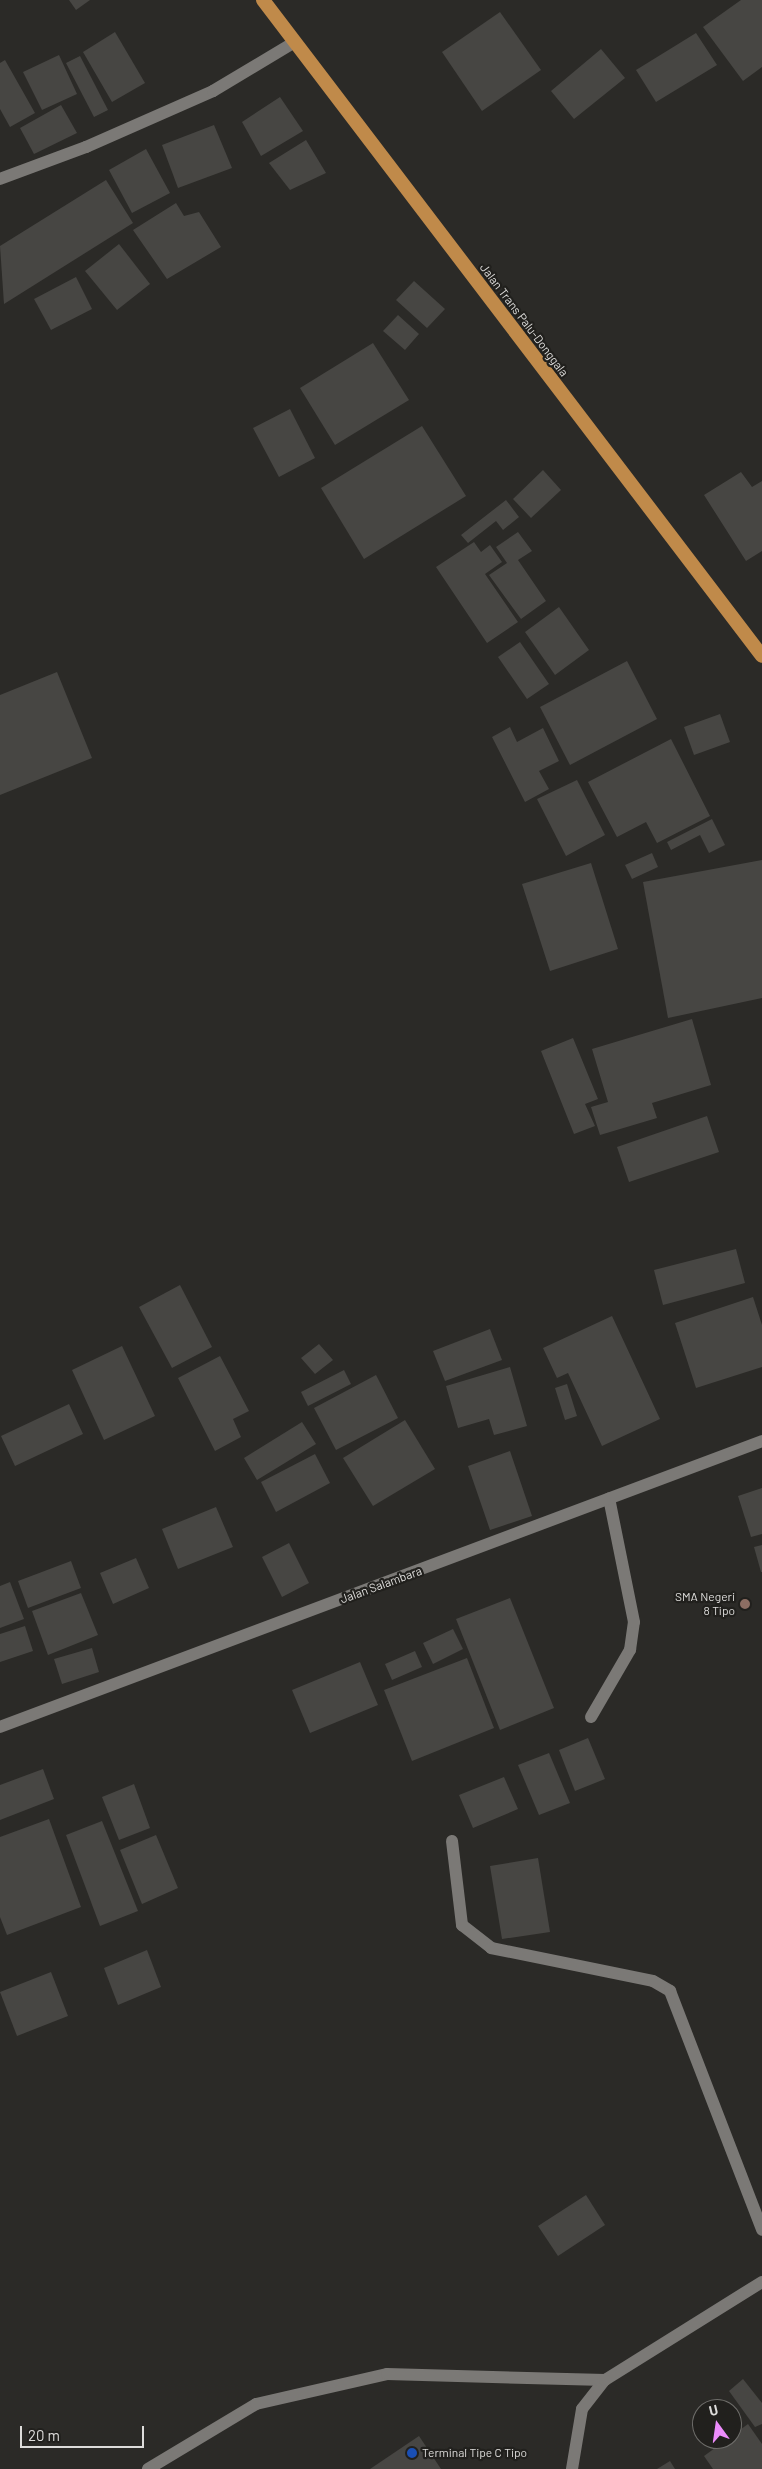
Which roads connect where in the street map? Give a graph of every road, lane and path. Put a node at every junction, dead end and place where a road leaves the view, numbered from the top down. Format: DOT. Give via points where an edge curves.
graph roads {
  1 [pos="263,0"];
  2 [pos="295,42"];
  3 [pos="0,179"];
  4 [pos="762,656"];
  5 [pos="762,1441"];
  6 [pos="609,1498"];
  7 [pos="591,1717"];
  8 [pos="0,1727"];
  9 [pos="452,1841"];
  10 [pos="762,2230"];
  11 [pos="762,2282"];
  12 [pos="605,2380"];
  13 [pos="148,2469"];
  14 [pos="572,2469"];
  1 -- 2 [label="highway, Jalan Trans Palu-Donggala"];
  2 -- 3 [label="street" via="195,99"];
  2 -- 4 [label="highway, Jalan Trans Palu-Donggala"];
  5 -- 6 [label="street, Jalan Salambara"];
  6 -- 7 [label="street" via="634,1622 630,1650"];
  6 -- 8 [label="street, Jalan Salambara"];
  9 -- 10 [label="street" via="462,1925 491,1948 653,1981 670,1991"];
  11 -- 12 [label="street"];
  12 -- 13 [label="street" via="387,2374 256,2404"];
  12 -- 14 [label="street" via="582,2409"];
}
